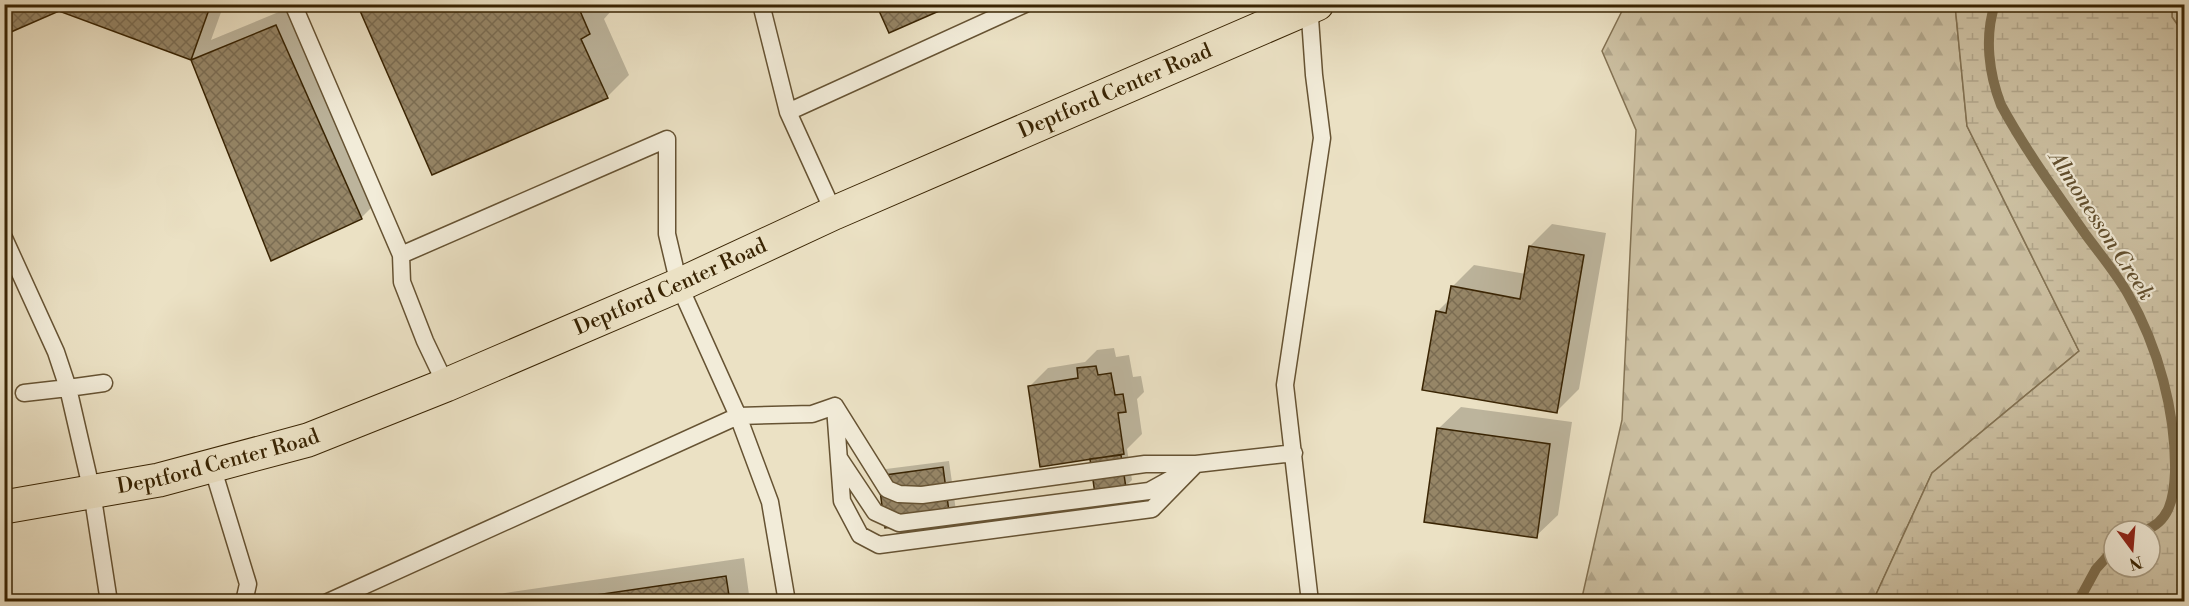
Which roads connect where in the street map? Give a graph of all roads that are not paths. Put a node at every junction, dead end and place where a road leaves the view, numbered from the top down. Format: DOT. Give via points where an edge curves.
graph roads {
  1 [pos="293,4"];
  2 [pos="761,4"];
  3 [pos="1025,4"];
  4 [pos="1312,6"];
  5 [pos="788,112"];
  6 [pos="834,213"];
  7 [pos="4,238"];
  8 [pos="401,255"];
  9 [pos="679,285"];
  10 [pos="104,383"];
  11 [pos="446,385"];
  12 [pos="68,388"];
  13 [pos="24,393"];
  14 [pos="835,406"];
  15 [pos="738,416"];
  16 [pos="1293,453"];
  17 [pos="839,458"];
  18 [pos="1196,464"];
  19 [pos="212,466"];
  20 [pos="92,492"];
  21 [pos="4,507"];
  22 [pos="109,602"];
  23 [pos="244,602"];
  24 [pos="328,602"];
  25 [pos="787,602"];
  26 [pos="1310,602"];
  1 -- 8 [label="lane"];
  2 -- 5 [label="lane"];
  3 -- 5 [label="lane"];
  4 -- 6 [label="main road, Deptford Center Road"];
  4 -- 16 [label="lane" via="1314,75 1322,138 1285,385"];
  5 -- 6 [label="lane"];
  6 -- 9 [label="main road, Deptford Center Road"];
  7 -- 12 [label="lane" via="56,352"];
  8 -- 9 [label="lane" via="667,139 667,234"];
  8 -- 11 [label="lane" via="402,282"];
  9 -- 11 [label="main road, Deptford Center Road"];
  9 -- 15 [label="lane"];
  10 -- 12 [label="lane"];
  11 -- 19 [label="main road, Deptford Center Road" via="308,440"];
  12 -- 13 [label="lane"];
  12 -- 20 [label="lane"];
  14 -- 15 [label="lane" via="812,414"];
  14 -- 17 [label="lane"];
  14 -- 18 [label="lane" via="887,489 899,494 921,495 1145,464"];
  15 -- 24 [label="lane"];
  15 -- 25 [label="lane" via="770,502"];
  16 -- 18 [label="lane"];
  16 -- 26 [label="lane"];
  17 -- 18 [label="lane" via="874,512 899,523 1149,491"];
  17 -- 18 [label="lane" via="842,501 860,535 879,545 1152,509"];
  19 -- 20 [label="main road, Deptford Center Road"];
  19 -- 23 [label="lane" via="248,584"];
  20 -- 21 [label="main road, Deptford Center Road"];
  20 -- 22 [label="lane"];
}
